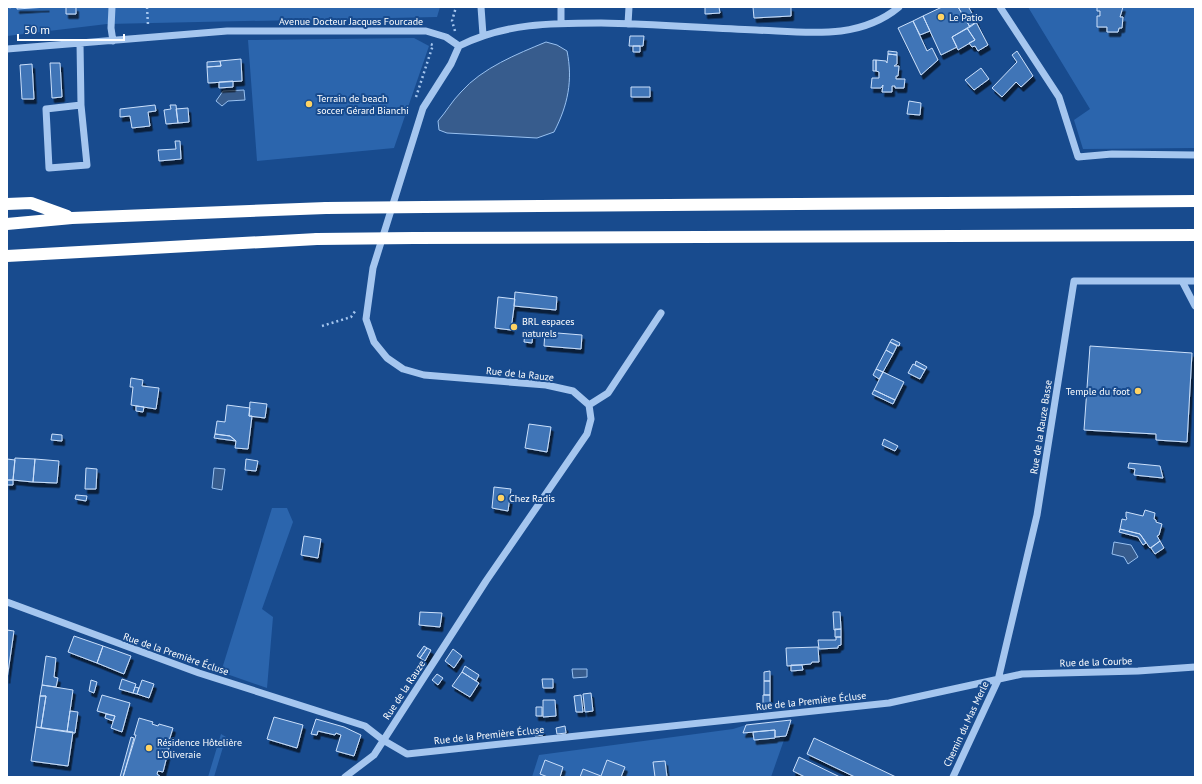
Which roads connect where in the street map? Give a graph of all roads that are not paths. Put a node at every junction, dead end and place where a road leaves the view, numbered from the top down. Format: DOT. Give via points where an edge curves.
graph roads {
  1 [pos="112,7"];
  2 [pos="481,7"];
  3 [pos="561,7"];
  4 [pos="629,7"];
  5 [pos="898,7"];
  6 [pos="1000,7"];
  7 [pos="561,23"];
  8 [pos="628,24"];
  9 [pos="484,35"];
  10 [pos="113,41"];
  11 [pos="80,43"];
  12 [pos="460,46"];
  13 [pos="7,49"];
  14 [pos="81,105"];
  15 [pos="1195,154"];
  16 [pos="1195,202"];
  17 [pos="7,204"];
  18 [pos="72,218"];
  19 [pos="7,224"];
  20 [pos="1195,235"];
  21 [pos="7,256"];
  22 [pos="1182,281"];
  23 [pos="1195,281"];
  24 [pos="1195,306"];
  25 [pos="661,313"];
  26 [pos="589,405"];
  27 [pos="7,602"];
  28 [pos="1195,667"];
  29 [pos="998,680"];
  30 [pos="383,740"];
  31 [pos="345,777"];
  32 [pos="953,777"];
  1 -- 10 [label="street"];
  2 -- 9 [label="street"];
  3 -- 7 [label="street"];
  4 -- 8 [label="street"];
  5 -- 8 [label="street" via="871,25 828,32"];
  6 -- 15 [label="street" via="1059,97 1078,157 1112,154"];
  7 -- 8 [label="street"];
  7 -- 9 [label="street" via="514,28"];
  9 -- 12 [label="street"];
  10 -- 11 [label="street, Avenue Docteur Jacques Fourcade"];
  10 -- 12 [label="street, Avenue Docteur Jacques Fourcade" via="228,31 426,31"];
  11 -- 13 [label="street, Avenue Docteur Jacques Fourcade"];
  11 -- 14 [label="street"];
  12 -- 26 [label="street, Rue de la Rauze" via="423,108 373,268 366,319 374,342 387,358 424,375 546,385 573,391"];
  14 -- 14 [label="street" via="46,109 49,168 87,165"];
  16 -- 18 [label="highway, bridge" via="326,208"];
  17 -- 18 [label="highway" via="31,203"];
  18 -- 19 [label="highway"];
  20 -- 21 [label="highway, bridge" via="317,239"];
  22 -- 23 [label="street"];
  22 -- 24 [label="street"];
  22 -- 29 [label="street, Rue de la Rauze Basse" via="1074,281 1037,515"];
  25 -- 26 [label="street" via="608,393"];
  26 -- 30 [label="street, Rue de la Rauze" via="591,419 587,434 486,581"];
  27 -- 30 [label="street, Rue de la Première Écluse" via="198,673 365,726"];
  28 -- 29 [label="street, Rue de la Courbe" via="1022,674"];
  29 -- 30 [label="street, Rue de la Première Écluse" via="881,704 407,754"];
  29 -- 32 [label="street, Chemin du Mas Merle"];
  30 -- 31 [label="street, Rue de la Rauze" via="374,755"];
}
